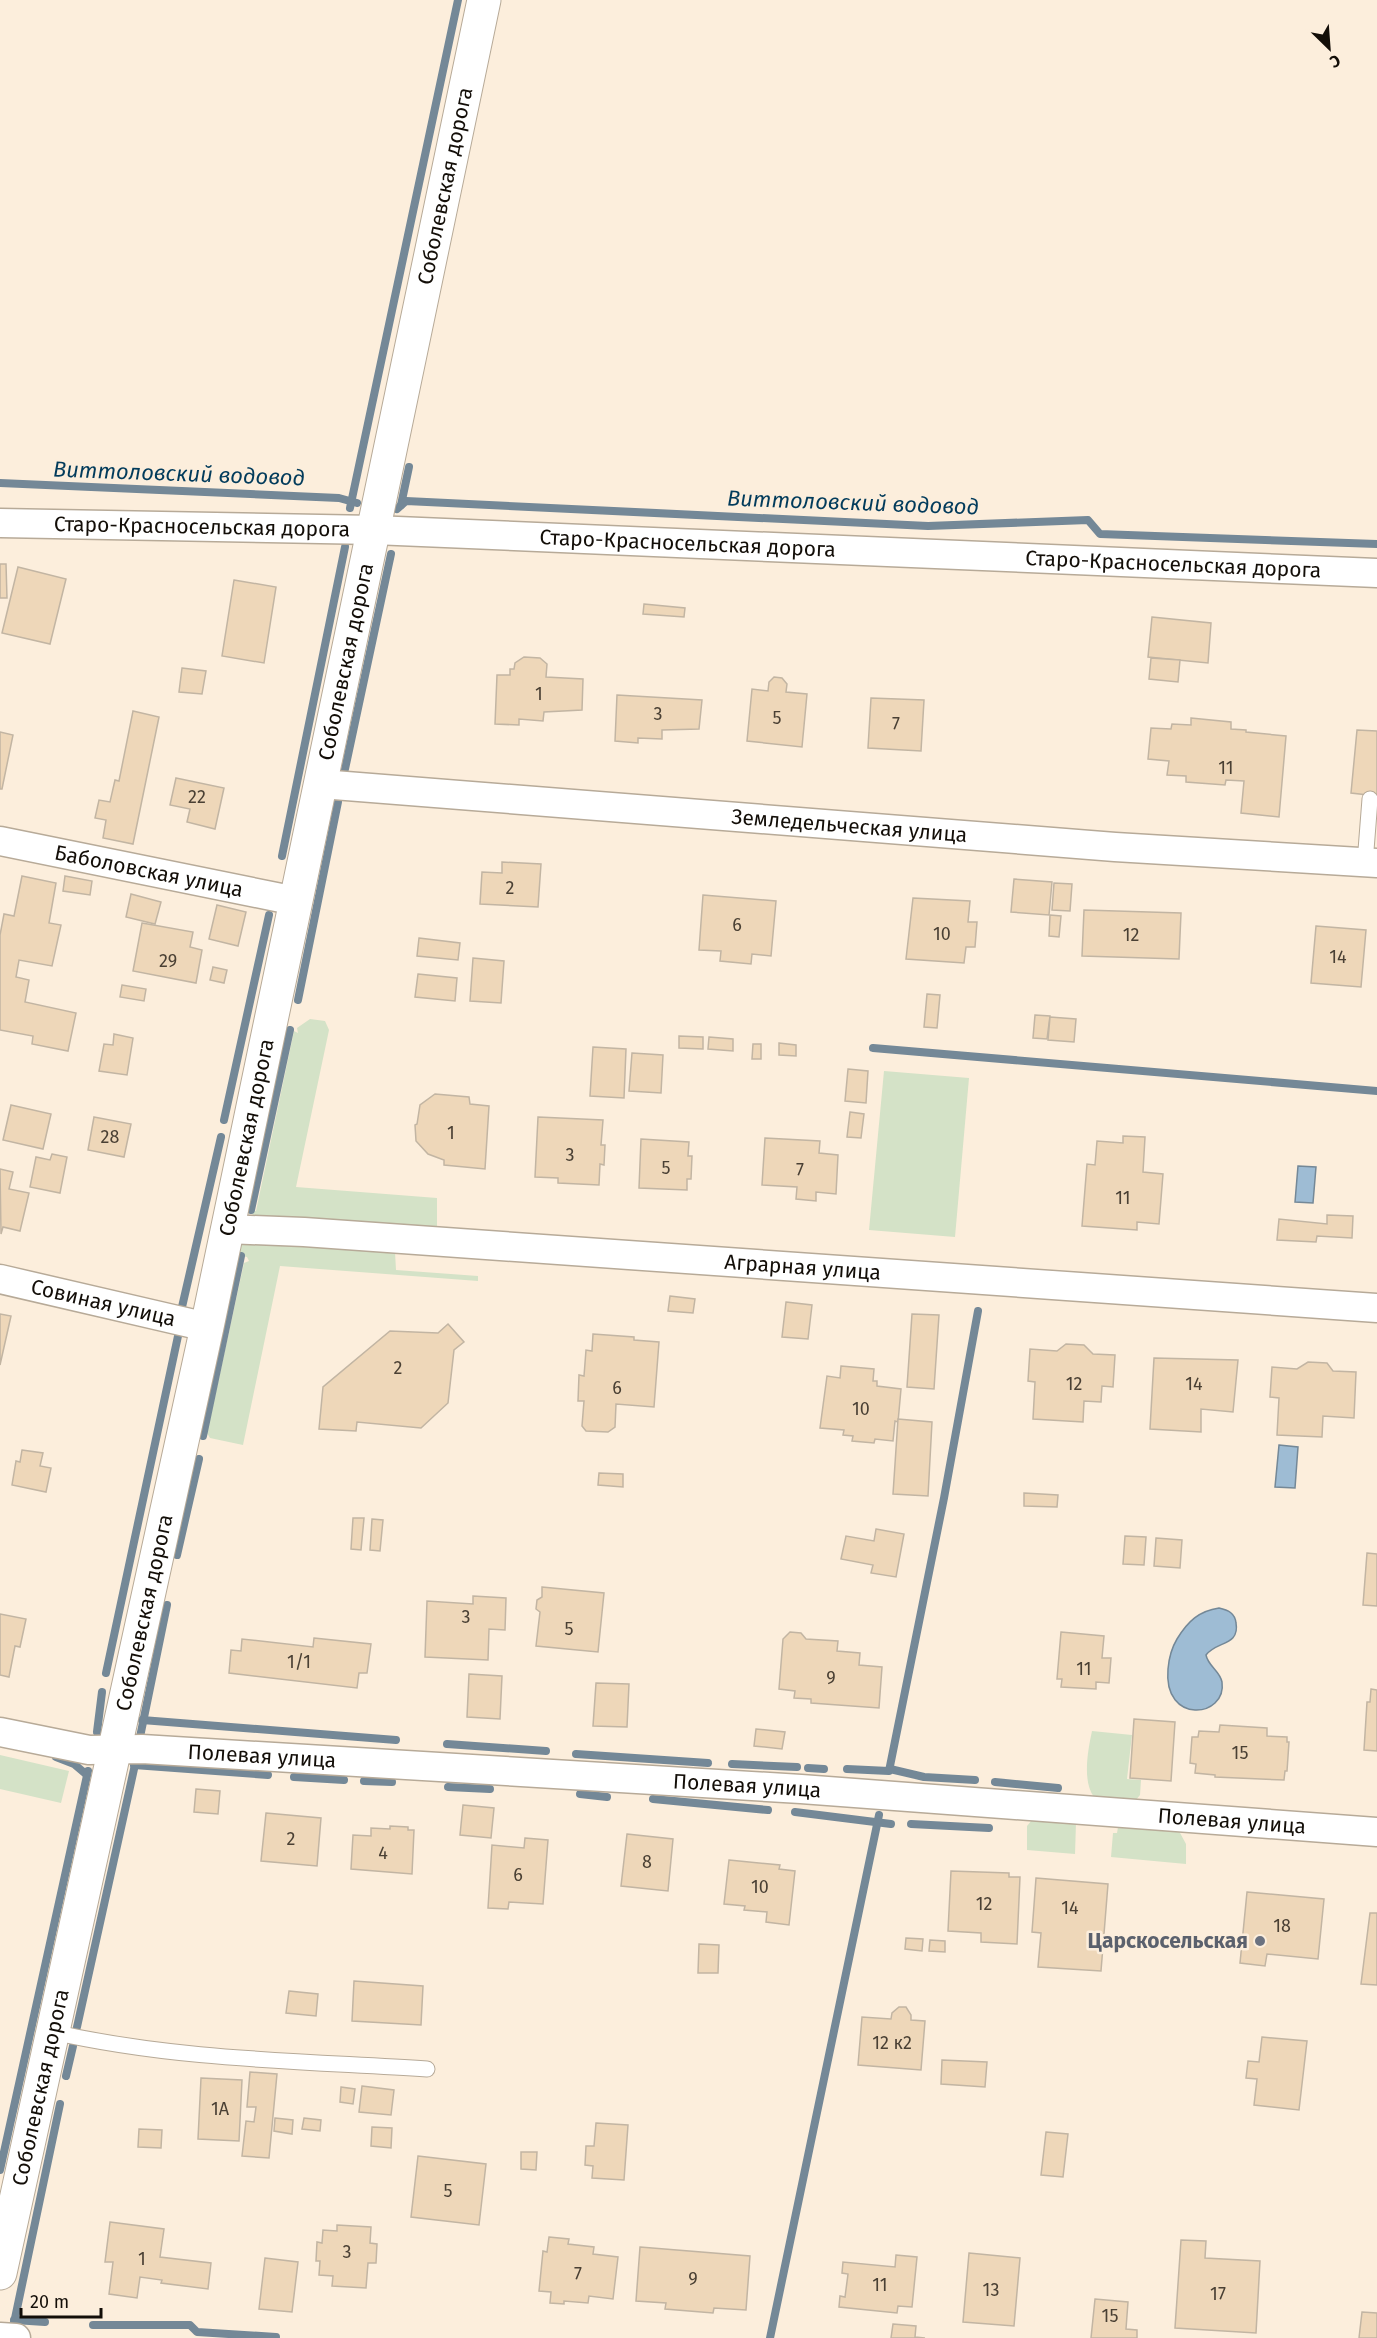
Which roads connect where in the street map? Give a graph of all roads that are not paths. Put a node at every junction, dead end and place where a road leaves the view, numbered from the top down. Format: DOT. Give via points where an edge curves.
graph roads {
  1 [pos="484,0"];
  2 [pos="0,523"];
  3 [pos="374,530"];
  4 [pos="1377,573"];
  5 [pos="321,784"];
  6 [pos="1370,799"];
  7 [pos="0,841"];
  8 [pos="1371,863"];
  9 [pos="296,901"];
  10 [pos="226,1229"];
  11 [pos="0,1279"];
  12 [pos="1377,1308"];
  13 [pos="207,1327"];
  14 [pos="0,1732"];
  15 [pos="115,1750"];
  16 [pos="1377,1833"];
  17 [pos="69,2036"];
  18 [pos="427,2069"];
  19 [pos="9,2195"];
  20 [pos="0,2273"];
  21 [pos="0,2337"];
  22 [pos="16,2338"];
  1 -- 3 [label="street, Соболевская дорога"];
  2 -- 3 [label="street, Старо-Красносельская дорога"];
  3 -- 4 [label="street, Старо-Красносельская дорога"];
  3 -- 5 [label="street, Соболевская дорога"];
  5 -- 8 [label="street, Земледельческая улица" via="1115,847"];
  5 -- 9 [label="street, Соболевская дорога"];
  6 -- 8 [label="lane"];
  7 -- 9 [label="street, Баболовская улица"];
  9 -- 10 [label="street, Соболевская дорога"];
  10 -- 12 [label="street, Аграрная улица"];
  10 -- 13 [label="street, Соболевская дорога"];
  11 -- 13 [label="street, Совиная улица"];
  13 -- 15 [label="street, Соболевская дорога"];
  14 -- 15 [label="street, Полевая улица"];
  15 -- 16 [label="street, Полевая улица" via="801,1789"];
  15 -- 17 [label="street, Соболевская дорога"];
  17 -- 18 [label="lane" via="207,2054"];
  17 -- 19 [label="street, Соболевская дорога"];
  19 -- 20 [label="street, Соболевская дорога"];
  21 -- 22 [label="street"];
}
